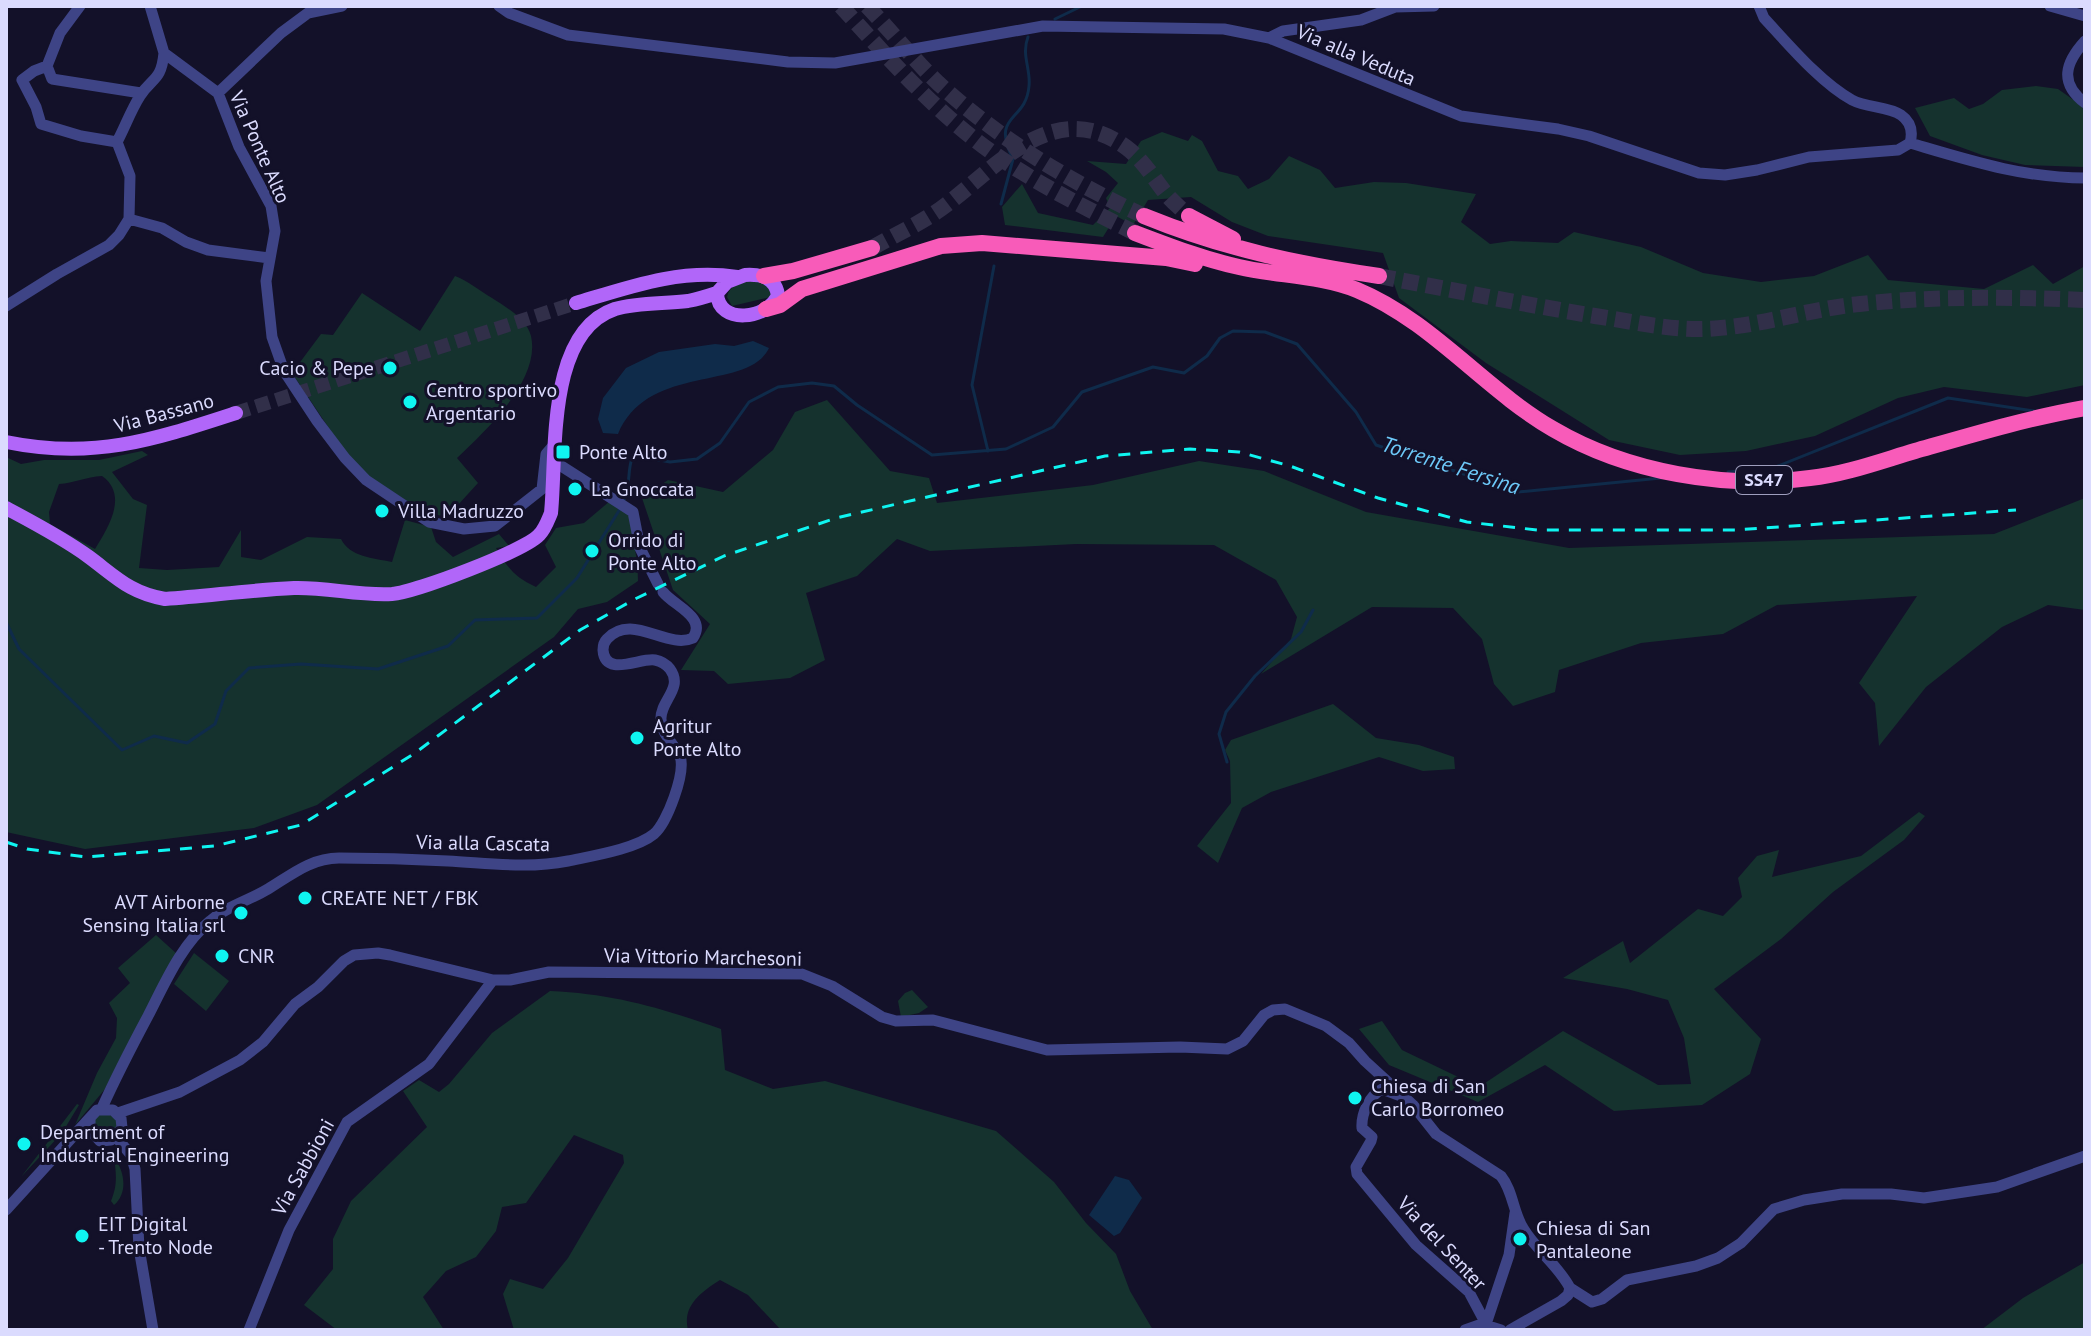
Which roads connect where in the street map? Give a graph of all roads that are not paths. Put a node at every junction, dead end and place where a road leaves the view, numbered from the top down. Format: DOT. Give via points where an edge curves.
graph roads {
  1 [pos="80,6"];
  2 [pos="150,6"];
  3 [pos="342,6"];
  4 [pos="499,6"];
  5 [pos="1434,6"];
  6 [pos="1759,6"];
  7 [pos="2050,6"];
  8 [pos="2085,16"];
  9 [pos="1269,38"];
  10 [pos="2085,41"];
  11 [pos="164,53"];
  12 [pos="47,66"];
  13 [pos="141,93"];
  14 [pos="218,93"];
  15 [pos="2085,103"];
  16 [pos="117,142"];
  17 [pos="1910,143"];
  18 [pos="2085,178"];
  19 [pos="1144,216"];
  20 [pos="1189,216"];
  21 [pos="129,219"];
  22 [pos="1135,233"];
  23 [pos="872,248"];
  24 [pos="1246,250"];
  25 [pos="269,258"];
  26 [pos="1240,268"];
  27 [pos="682,276"];
  28 [pos="764,276"];
  29 [pos="1379,276"];
  30 [pos="737,277"];
  31 [pos="718,292"];
  32 [pos="691,301"];
  33 [pos="576,303"];
  34 [pos="6,306"];
  35 [pos="766,309"];
  36 [pos="723,310"];
  37 [pos="2085,408"];
  38 [pos="236,413"];
  39 [pos="6,442"];
  40 [pos="556,455"];
  41 [pos="6,508"];
  42 [pos="493,980"];
  43 [pos="1406,1097"];
  44 [pos="102,1108"];
  45 [pos="118,1113"];
  46 [pos="90,1118"];
  47 [pos="72,1137"];
  48 [pos="116,1137"];
  49 [pos="96,1138"];
  50 [pos="2085,1156"];
  51 [pos="6,1210"];
  52 [pos="1515,1213"];
  53 [pos="1570,1288"];
  54 [pos="1486,1324"];
  55 [pos="1469,1328"];
  56 [pos="153,1330"];
  57 [pos="249,1330"];
  58 [pos="1501,1330"];
  59 [pos="1510,1330"];
  1 -- 12 [label="street" via="60,33"];
  2 -- 11 [label="street"];
  3 -- 14 [label="street" via="308,13"];
  4 -- 9 [label="street, Via alla Veduta" via="568,35 788,62 835,63 1059,25 1224,29"];
  5 -- 9 [label="street" via="1395,7 1361,20 1283,31"];
  6 -- 17 [label="street" via="1764,18 1840,93 1856,103 1900,114 1912,131"];
  7 -- 8 [label="street"];
  9 -- 17 [label="street, Via alla Veduta" via="1461,116 1589,136 1699,173 1725,175 1809,157 1898,150"];
  10 -- 15 [label="street" via="2072,56 2067,76 2072,93"];
  11 -- 13 [label="street" via="156,81"];
  11 -- 14 [label="street, Via Ponte Alto"];
  12 -- 13 [label="street" via="52,79"];
  12 -- 16 [label="street" via="22,80 41,124"];
  13 -- 16 [label="street"];
  14 -- 25 [label="street, Via Ponte Alto" via="271,206 275,231"];
  16 -- 21 [label="street" via="130,176"];
  17 -- 18 [label="street" via="1999,170"];
  19 -- 24 [label="highway"];
  20 -- 24 [label="highway" via="1239,241"];
  21 -- 25 [label="street" via="208,250"];
  21 -- 34 [label="street" via="109,245"];
  22 -- 26 [label="highway, SS47"];
  23 -- 28 [label="highway"];
  24 -- 29 [label="highway"];
  25 -- 40 [label="street, Via Ponte Alto" via="269,323 284,371 366,480 429,522 464,529 490,527 542,489 546,454 552,447"];
  26 -- 35 [label="highway" via="982,243 941,246 802,289"];
  26 -- 37 [label="highway, SS47" via="1358,290 1419,325 1551,428 1612,455 1681,474 1744,481 1811,478"];
  27 -- 30 [label="main road"];
  27 -- 31 [label="main road" via="713,284"];
  27 -- 33 [label="main road"];
  28 -- 30 [label="main road"];
  28 -- 35 [label="main road" via="778,295"];
  30 -- 31 [label="main road"];
  31 -- 32 [label="main road"];
  31 -- 36 [label="main road"];
  32 -- 36 [label="main road"];
  32 -- 40 [label="main road" via="615,309 597,317 583,332 563,372"];
  35 -- 36 [label="main road" via="739,316"];
  38 -- 39 [label="main road, Via Bassano" via="109,448 54,449"];
  40 -- 41 [label="main road" via="551,513 532,541 425,587 392,594 318,588 152,597 132,590"];
  40 -- 44 [label="street, Via alla Cascata" via="629,508 640,548 658,583 697,622 693,638 679,641 632,630 611,636 603,651 609,662 620,666 660,661 674,677 661,722 681,769 668,814 654,834 550,865 337,858 309,863 204,927 171,972"];
  42 -- 43 [label="street, Via Vittorio Marchesoni" via="549,972 802,974 882,1017 933,1020 1047,1050 1227,1049 1243,1041 1264,1015 1285,1009 1338,1034"];
  42 -- 45 [label="street, Via Vittorio Marchesoni" via="390,955 354,955 240,1060 180,1092"];
  42 -- 57 [label="street, Via Sabbioni" via="429,1064 347,1122 289,1230"];
  43 -- 52 [label="street, Via Vittorio Marchesoni" via="1436,1134 1501,1176"];
  43 -- 54 [label="street, Via del Senter" via="1382,1089 1376,1093 1361,1117 1362,1128 1372,1137 1357,1174 1416,1245 1469,1292"];
  44 -- 45 [label="street"];
  44 -- 46 [label="street"];
  45 -- 48 [label="street" via="122,1123"];
  46 -- 47 [label="street"];
  46 -- 49 [label="street"];
  47 -- 49 [label="street"];
  47 -- 51 [label="street"];
  48 -- 49 [label="street"];
  48 -- 56 [label="street" via="126,1146 135,1169 139,1248"];
  50 -- 53 [label="street" via="1968,1192 1804,1200 1774,1209 1718,1258 1627,1280 1592,1302"];
  52 -- 53 [label="street, Via Vittorio Marchesoni"];
  52 -- 54 [label="street, Via Vittorio Marchesoni" via="1509,1255"];
  53 -- 59 [label="street" via="1561,1301"];
  54 -- 55 [label="street"];
  54 -- 58 [label="street"];
}
